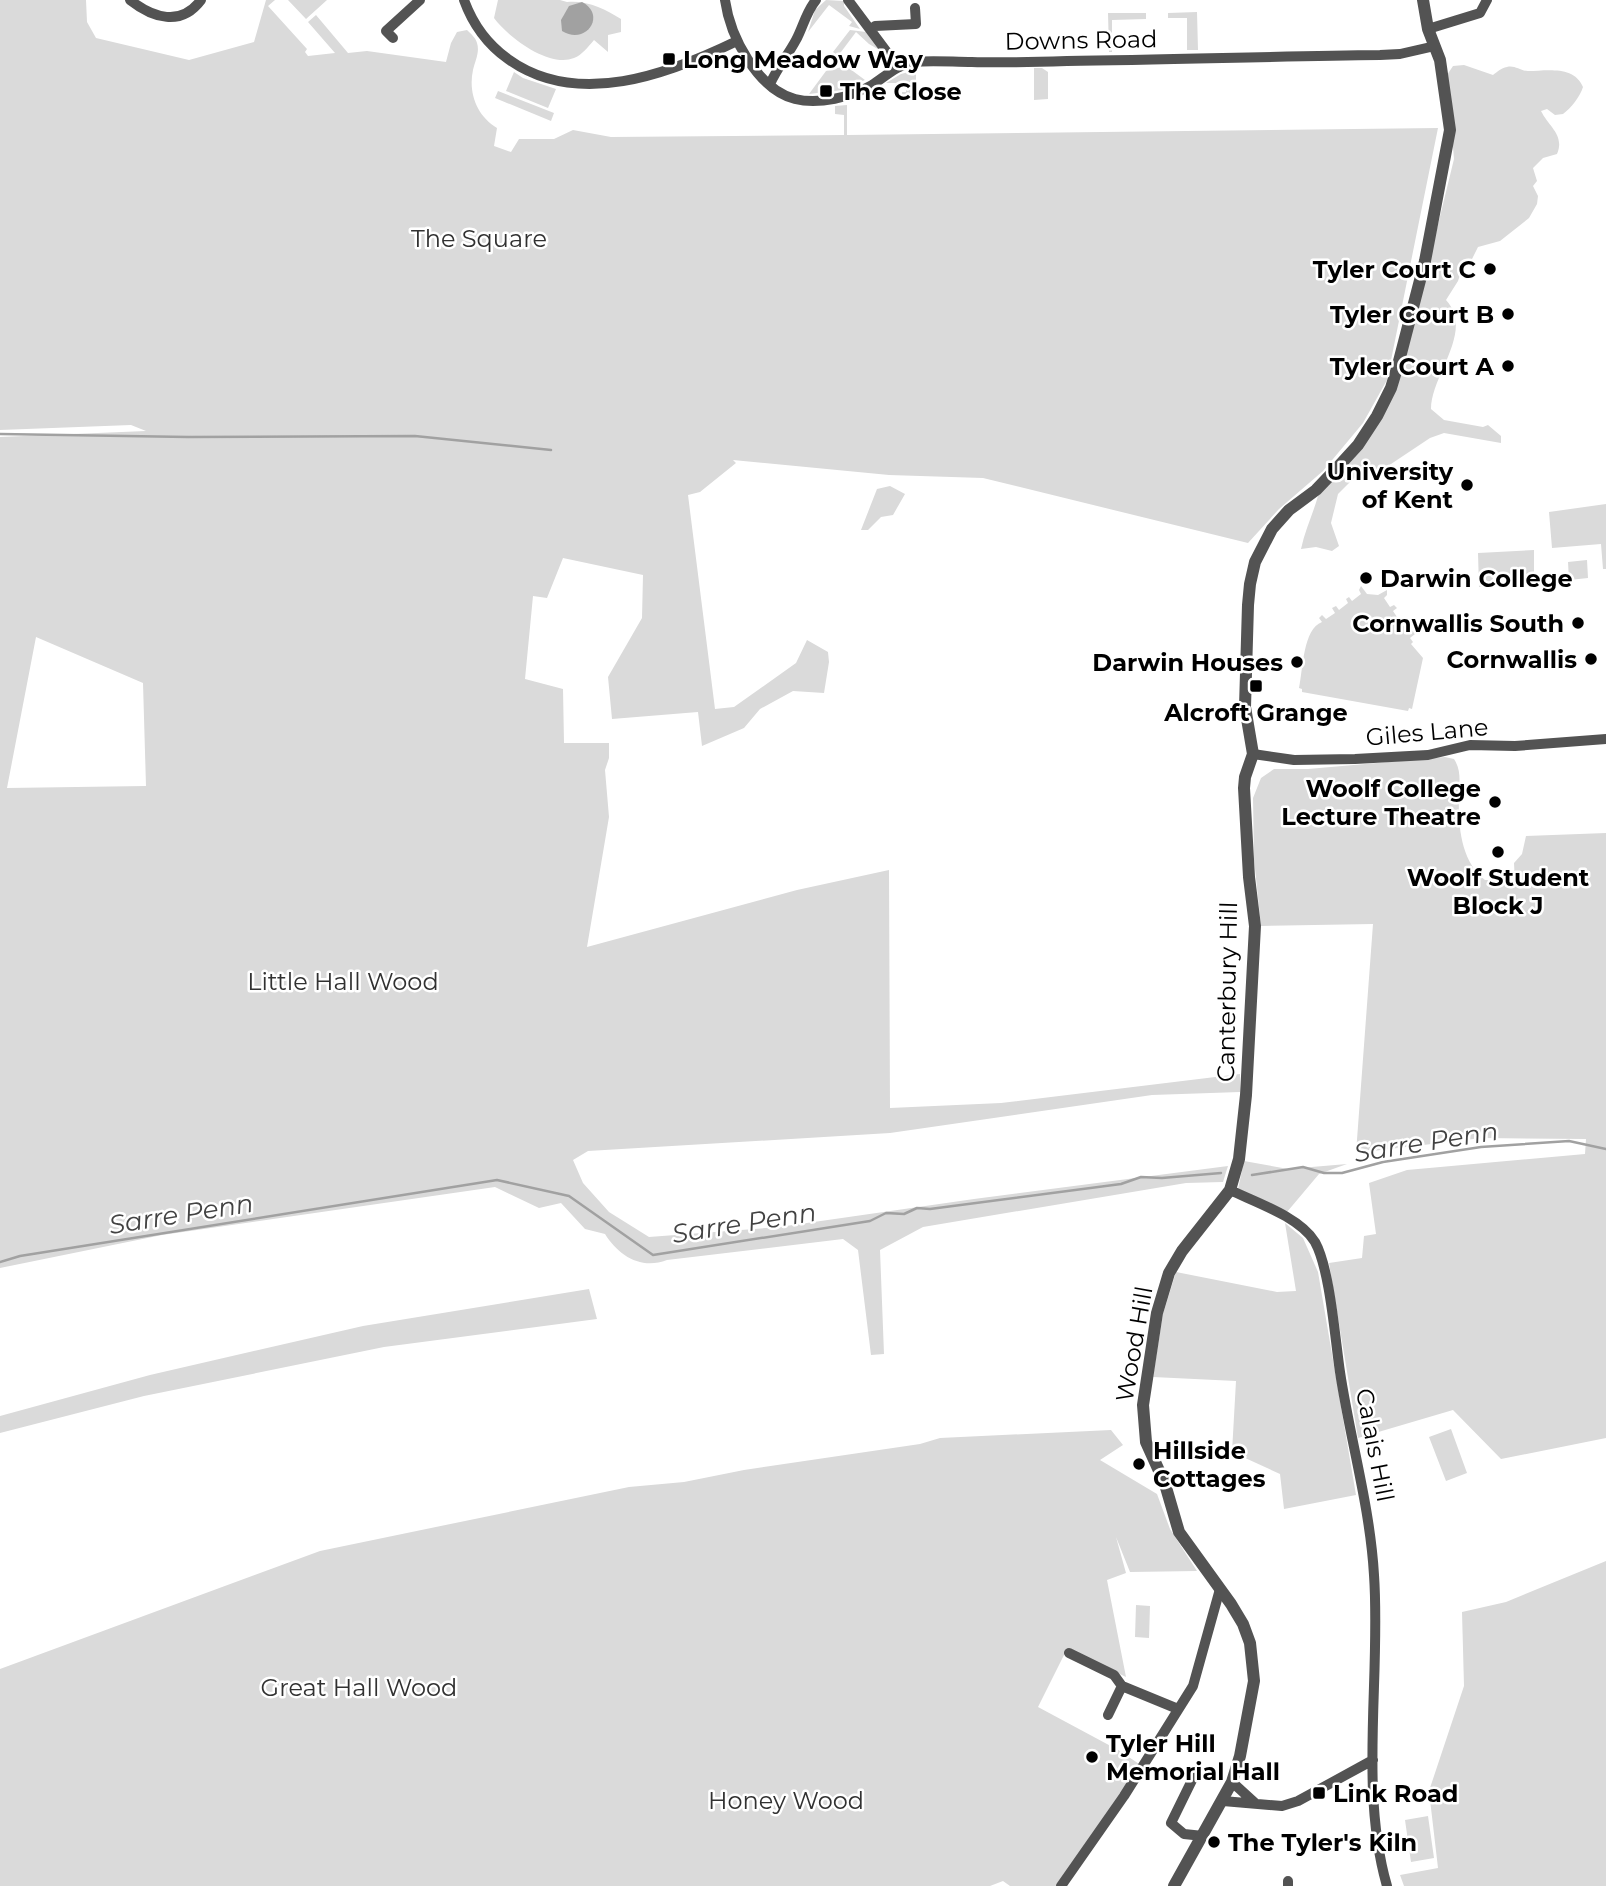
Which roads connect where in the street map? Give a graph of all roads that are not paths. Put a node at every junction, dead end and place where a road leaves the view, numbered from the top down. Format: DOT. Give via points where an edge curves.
graph roads {
  1 [pos="130,0"];
  2 [pos="201,0"];
  3 [pos="421,0"];
  4 [pos="464,0"];
  5 [pos="725,0"];
  6 [pos="816,0"];
  7 [pos="848,0"];
  8 [pos="1423,0"];
  9 [pos="1487,0"];
  10 [pos="915,8"];
  11 [pos="1428,29"];
  12 [pos="871,30"];
  13 [pos="393,38"];
  14 [pos="737,41"];
  15 [pos="1434,46"];
  16 [pos="898,67"];
  17 [pos="770,84"];
  18 [pos="1606,739"];
  19 [pos="1253,754"];
  20 [pos="1230,1190"];
  21 [pos="1220,1590"];
  22 [pos="1069,1653"];
  23 [pos="1122,1686"];
  24 [pos="1178,1709"];
  25 [pos="1108,1715"];
  26 [pos="1373,1760"];
  27 [pos="1197,1770"];
  28 [pos="1233,1782"];
  29 [pos="1223,1801"];
  30 [pos="1255,1804"];
  31 [pos="1203,1836"];
  32 [pos="1061,1886"];
  33 [pos="1174,1886"];
  34 [pos="1387,1886"];
  1 -- 2 [label="street" via="167,18 184,15"];
  3 -- 13 [label="street" via="386,31"];
  4 -- 14 [label="street" via="483,37 501,54 526,71 568,84 638,78"];
  5 -- 14 [label="street, Downs Road"];
  6 -- 17 [label="street"];
  7 -- 12 [label="street"];
  8 -- 11 [label="street"];
  9 -- 11 [label="street" via="1480,13"];
  10 -- 12 [label="street" via="916,24"];
  11 -- 15 [label="street"];
  12 -- 16 [label="street"];
  14 -- 17 [label="street, Downs Road"];
  15 -- 16 [label="street, Downs Road" via="1401,54 918,62"];
  15 -- 19 [label="street" via="1443,74 1450,130 1425,261 1391,388 1358,445 1272,529 1252,573 1245,706"];
  16 -- 17 [label="street, Downs Road" via="867,87 831,99 793,99"];
  18 -- 19 [label="street, Giles Lane" via="1470,745 1428,755 1355,759 1294,760"];
  19 -- 20 [label="street, Canterbury Hill" via="1244,788 1255,926 1247,1082"];
  20 -- 21 [label="street, Wood Hill" via="1182,1251 1164,1288 1143,1405 1146,1442 1165,1484 1178,1532"];
  20 -- 26 [label="street, Calais Hill" via="1294,1221 1314,1241 1324,1266 1374,1575"];
  21 -- 24 [label="street" via="1202,1662"];
  21 -- 28 [label="street, Wood Hill" via="1242,1624 1254,1665"];
  22 -- 23 [label="street" via="1114,1675"];
  23 -- 24 [label="street"];
  23 -- 25 [label="street"];
  24 -- 32 [label="street"];
  26 -- 30 [label="street" via="1298,1801 1282,1806"];
  26 -- 34 [label="street, Calais Hill" via="1379,1851"];
  27 -- 31 [label="street" via="1171,1824 1184,1834"];
  28 -- 29 [label="street, Wood Hill"];
  28 -- 30 [label="street"];
  29 -- 30 [label="street"];
  29 -- 31 [label="street, Wood Hill"];
  31 -- 33 [label="street, Wood Hill"];
}
